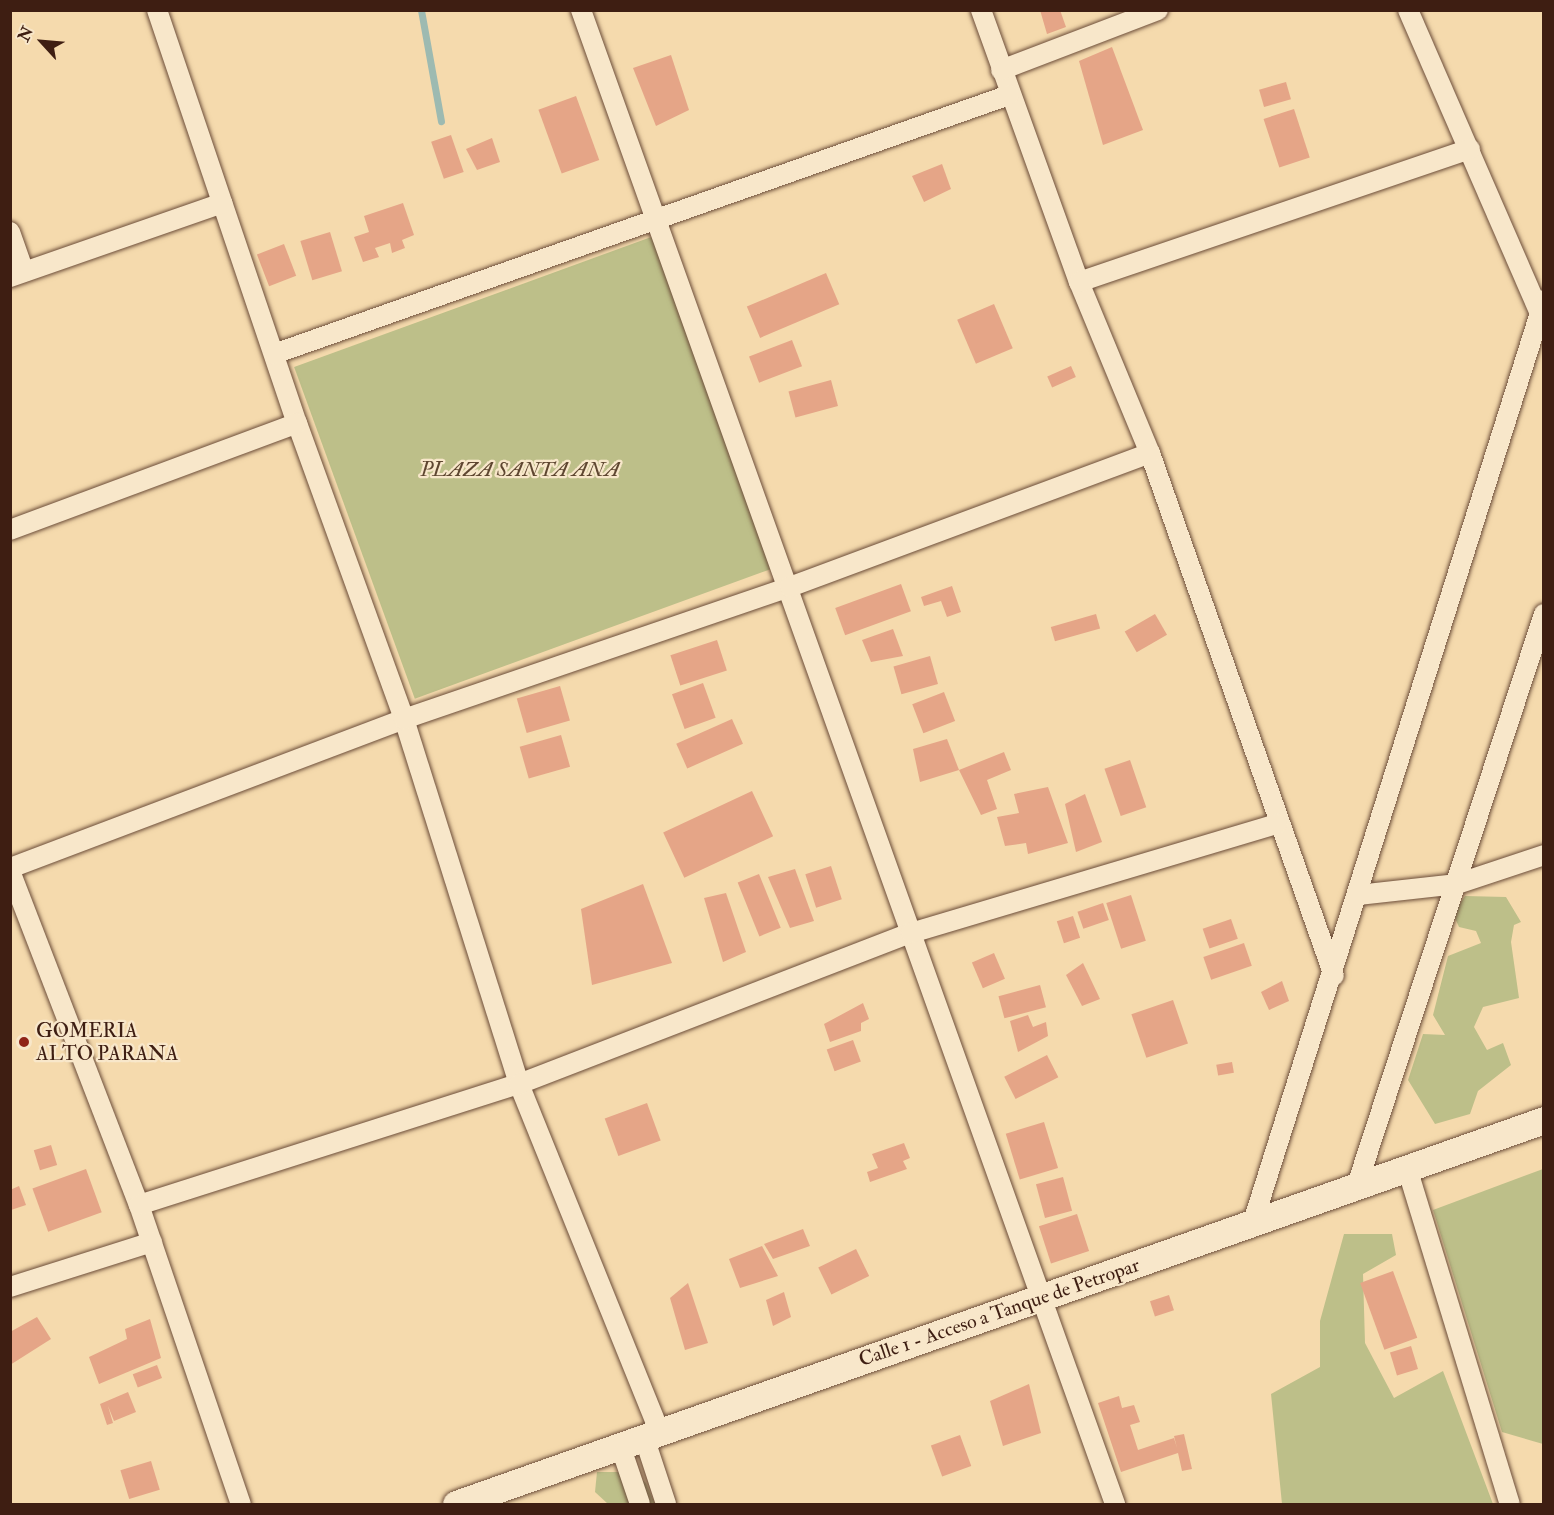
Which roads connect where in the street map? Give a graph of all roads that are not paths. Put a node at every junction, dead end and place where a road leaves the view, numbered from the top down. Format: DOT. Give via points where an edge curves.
graph roads {
  1 [pos="158,10"];
  2 [pos="582,10"];
  3 [pos="981,10"];
  4 [pos="1158,10"];
  5 [pos="1408,10"];
  6 [pos="1136,14"];
  7 [pos="1001,70"];
  8 [pos="1009,95"];
  9 [pos="1470,149"];
  10 [pos="222,203"];
  11 [pos="660,221"];
  12 [pos="10,232"];
  13 [pos="17,275"];
  14 [pos="1080,282"];
  15 [pos="1542,311"];
  16 [pos="274,354"];
  17 [pos="297,423"];
  18 [pos="1150,453"];
  19 [pos="10,530"];
  20 [pos="790,587"];
  21 [pos="1544,614"];
  22 [pos="404,719"];
  23 [pos="1277,824"];
  24 [pos="1544,855"];
  25 [pos="10,869"];
  26 [pos="1457,884"];
  27 [pos="1358,895"];
  28 [pos="911,933"];
  29 [pos="1334,976"];
  30 [pos="519,1084"];
  31 [pos="1544,1120"];
  32 [pos="1407,1168"];
  33 [pos="1357,1185"];
  34 [pos="139,1204"];
  35 [pos="1253,1222"];
  36 [pos="152,1242"];
  37 [pos="10,1287"];
  38 [pos="1041,1297"];
  39 [pos="641,1438"];
  40 [pos="241,1504"];
  41 [pos="456,1504"];
  42 [pos="639,1504"];
  43 [pos="666,1504"];
  44 [pos="1115,1504"];
  45 [pos="1510,1504"];
  1 -- 10 [label="street"];
  2 -- 11 [label="street"];
  3 -- 7 [label="street"];
  4 -- 6 [label="street"];
  5 -- 9 [label="street"];
  6 -- 7 [label="street"];
  7 -- 8 [label="street"];
  8 -- 11 [label="street"];
  8 -- 14 [label="street"];
  9 -- 14 [label="street"];
  9 -- 15 [label="street"];
  10 -- 13 [label="street"];
  10 -- 16 [label="street"];
  11 -- 16 [label="street"];
  11 -- 20 [label="street"];
  12 -- 13 [label="street"];
  14 -- 18 [label="street"];
  15 -- 27 [label="street"];
  16 -- 17 [label="street"];
  17 -- 19 [label="street"];
  17 -- 22 [label="street"];
  18 -- 20 [label="street"];
  18 -- 23 [label="street"];
  20 -- 22 [label="street"];
  20 -- 28 [label="street"];
  21 -- 26 [label="street"];
  22 -- 25 [label="street"];
  22 -- 30 [label="street"];
  23 -- 28 [label="street"];
  23 -- 29 [label="street"];
  24 -- 26 [label="street"];
  25 -- 34 [label="street"];
  26 -- 27 [label="street"];
  26 -- 33 [label="street"];
  27 -- 29 [label="street"];
  28 -- 30 [label="street"];
  28 -- 38 [label="street"];
  29 -- 35 [label="street"];
  30 -- 34 [label="street"];
  30 -- 39 [label="street"];
  31 -- 32 [label="street, Calle 1 - Acceso a Tanque de Petropar"];
  32 -- 33 [label="street, Calle 1 - Acceso a Tanque de Petropar"];
  32 -- 45 [label="street"];
  33 -- 35 [label="street, Calle 1 - Acceso a Tanque de Petropar"];
  34 -- 36 [label="street"];
  35 -- 38 [label="street, Calle 1 - Acceso a Tanque de Petropar"];
  36 -- 37 [label="street"];
  36 -- 40 [label="street"];
  38 -- 39 [label="street, Calle 1 - Acceso a Tanque de Petropar"];
  38 -- 44 [label="street"];
  39 -- 41 [label="street, Calle 1 - Acceso a Tanque de Petropar"];
  39 -- 42 [label="street"];
  39 -- 43 [label="street"];
}
